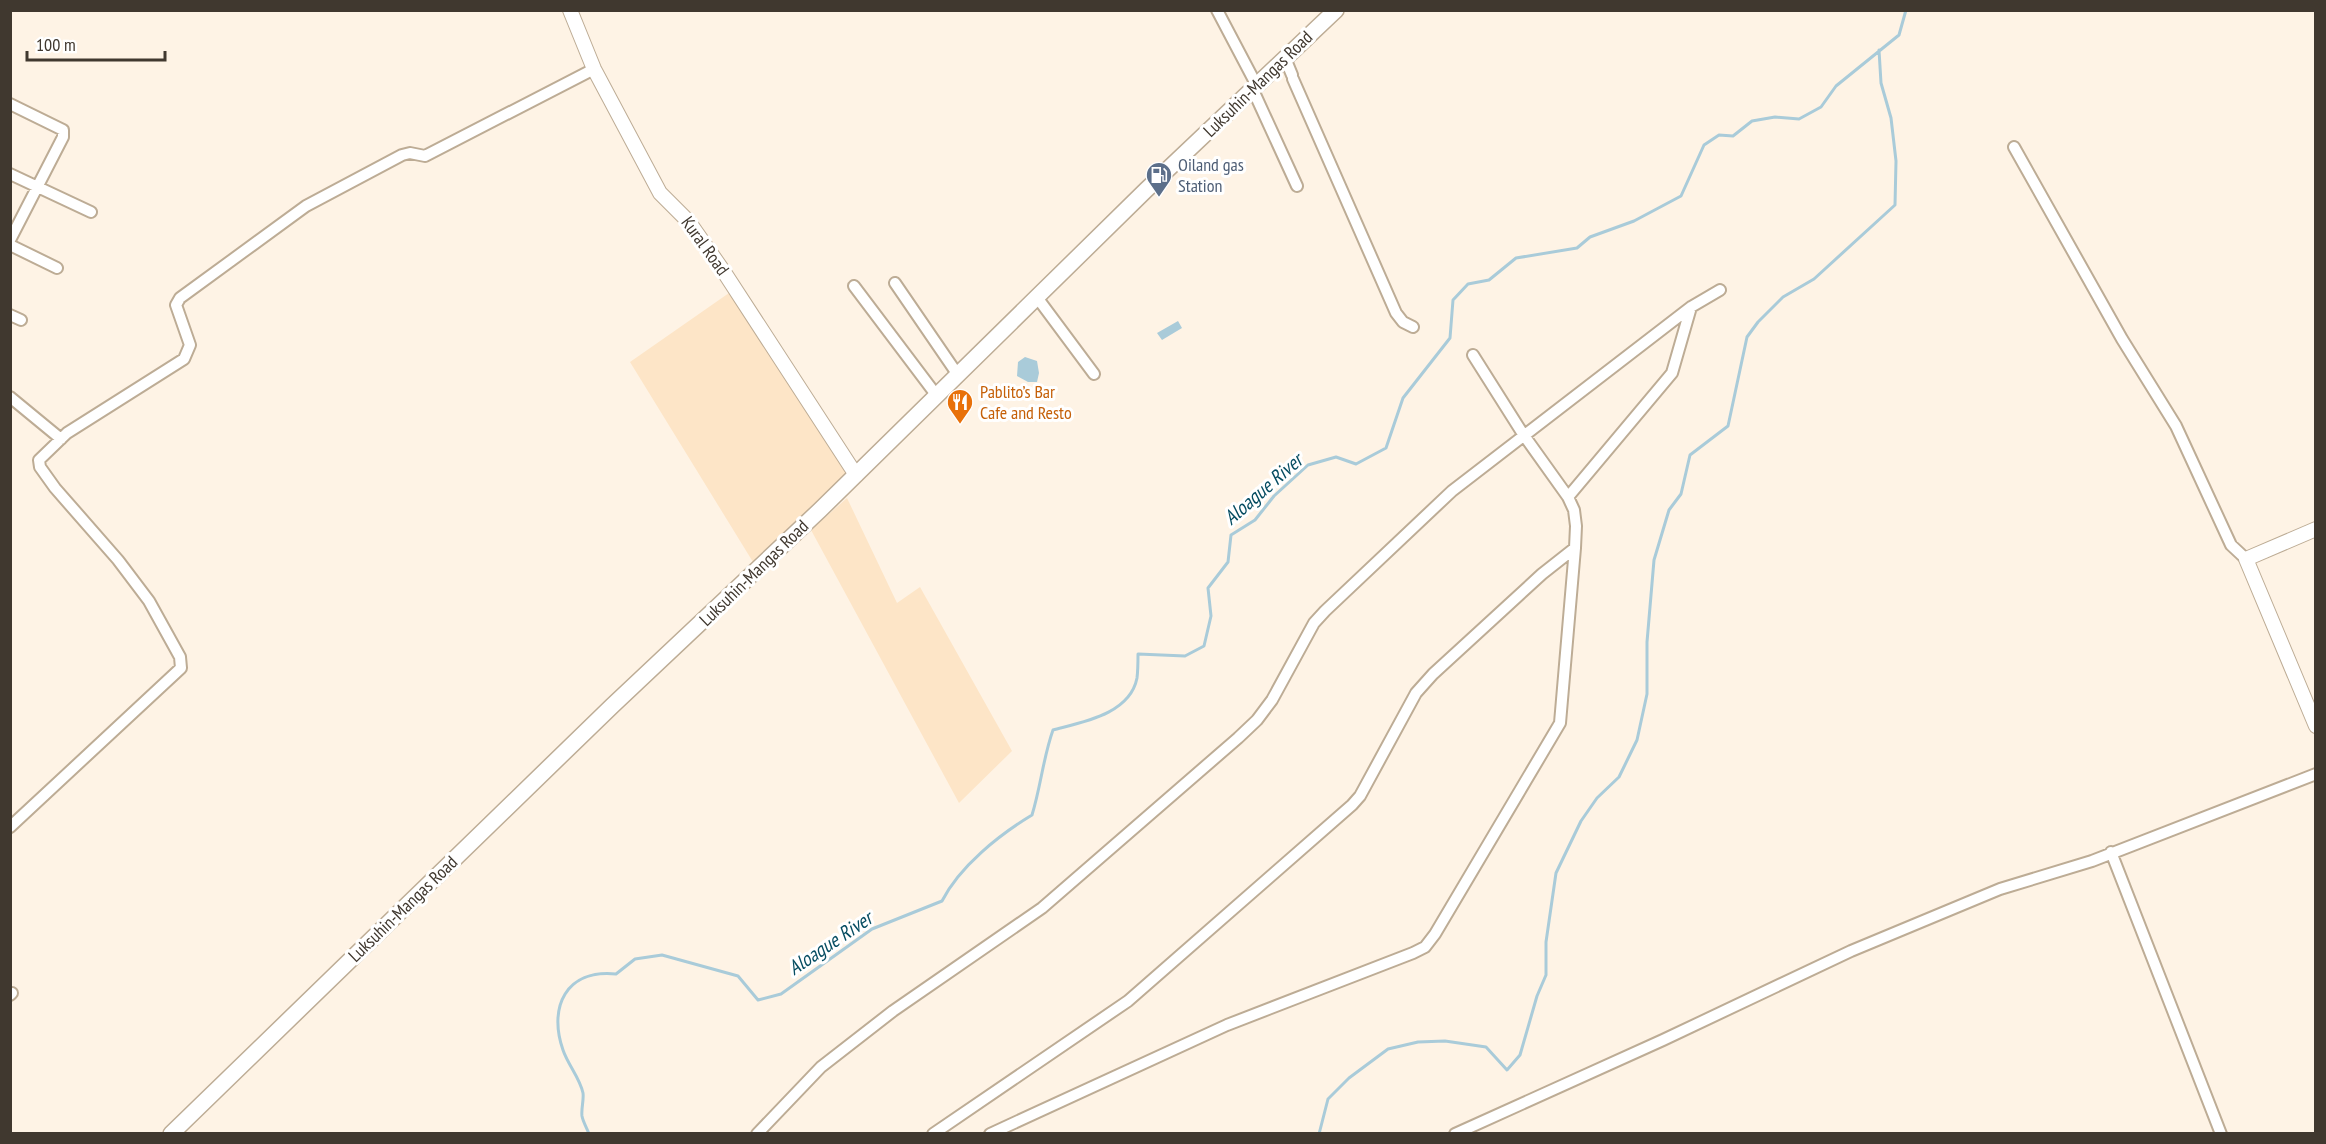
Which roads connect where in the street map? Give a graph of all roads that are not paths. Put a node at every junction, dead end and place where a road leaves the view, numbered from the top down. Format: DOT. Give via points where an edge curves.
graph roads {
  1 [pos="570,10"];
  2 [pos="1217,10"];
  3 [pos="1336,10"];
  4 [pos="1285,58"];
  5 [pos="594,69"];
  6 [pos="1255,88"];
  7 [pos="10,104"];
  8 [pos="2014,147"];
  9 [pos="10,174"];
  10 [pos="36,186"];
  11 [pos="1297,186"];
  12 [pos="91,212"];
  13 [pos="10,240"];
  14 [pos="10,245"];
  15 [pos="57,268"];
  16 [pos="895,283"];
  17 [pos="855,286"];
  18 [pos="1720,290"];
  19 [pos="1036,296"];
  20 [pos="1691,307"];
  21 [pos="10,315"];
  22 [pos="21,320"];
  23 [pos="1413,327"];
  24 [pos="1473,355"];
  25 [pos="1094,374"];
  26 [pos="958,375"];
  27 [pos="937,396"];
  28 [pos="10,397"];
  29 [pos="1523,434"];
  30 [pos="61,439"];
  31 [pos="856,475"];
  32 [pos="1568,497"];
  33 [pos="2316,528"];
  34 [pos="1575,548"];
  35 [pos="2246,559"];
  36 [pos="2316,726"];
  37 [pos="2316,774"];
  38 [pos="10,827"];
  39 [pos="2111,852"];
  40 [pos="171,1134"];
  41 [pos="757,1134"];
  42 [pos="933,1134"];
  43 [pos="990,1134"];
  44 [pos="1455,1134"];
  45 [pos="2221,1134"];
  1 -- 5 [label="street, Kural Road"];
  2 -- 6 [label="street"];
  3 -- 4 [label="main road, Luksuhin-Mangas Road"];
  4 -- 6 [label="main road, Luksuhin-Mangas Road"];
  4 -- 23 [label="street" via="1396,313"];
  5 -- 30 [label="street" via="425,156 402,155 306,206 180,298 176,305 190,345 184,360"];
  5 -- 31 [label="street, Kural Road" via="660,193 689,222"];
  6 -- 11 [label="street"];
  6 -- 19 [label="main road, Luksuhin-Mangas Road"];
  7 -- 10 [label="street" via="63,130 63,137"];
  8 -- 35 [label="street" via="2175,426 2231,545"];
  9 -- 10 [label="street"];
  10 -- 12 [label="street"];
  10 -- 13 [label="street"];
  14 -- 15 [label="street"];
  16 -- 26 [label="street"];
  17 -- 27 [label="street"];
  18 -- 20 [label="street"];
  19 -- 25 [label="street"];
  19 -- 26 [label="main road, Luksuhin-Mangas Road"];
  20 -- 29 [label="street"];
  20 -- 32 [label="street" via="1672,373"];
  21 -- 22 [label="street"];
  24 -- 29 [label="street"];
  26 -- 27 [label="main road, Luksuhin-Mangas Road"];
  27 -- 31 [label="main road, Luksuhin-Mangas Road"];
  28 -- 30 [label="street"];
  29 -- 32 [label="street"];
  29 -- 41 [label="street" via="1452,491 1325,611 1314,623 1272,700 1238,738 1042,908 893,1011 821,1068"];
  30 -- 38 [label="street" via="39,460 40,467 149,602 180,657 181,668"];
  31 -- 40 [label="main road, Luksuhin-Mangas Road"];
  32 -- 34 [label="street" via="1574,510"];
  33 -- 35 [label="street"];
  34 -- 42 [label="street" via="1542,574 1416,693 1352,805 1128,1001"];
  34 -- 43 [label="street" via="1560,723 1425,946 1227,1025"];
  35 -- 36 [label="street"];
  37 -- 39 [label="street"];
  39 -- 44 [label="street" via="2000,889 1851,951"];
  39 -- 45 [label="street"];
}
